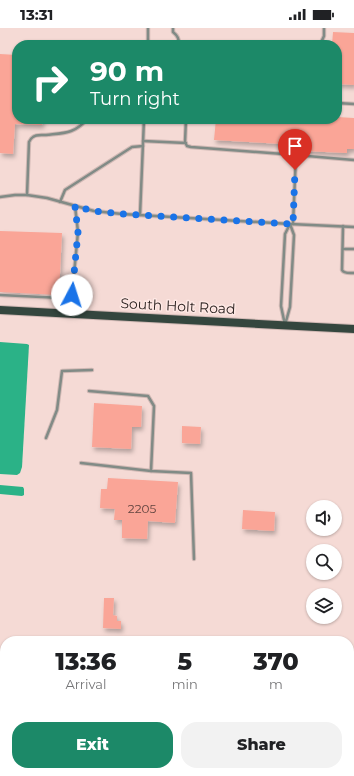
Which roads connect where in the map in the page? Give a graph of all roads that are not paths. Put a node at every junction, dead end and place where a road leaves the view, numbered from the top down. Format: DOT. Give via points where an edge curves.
graph roads {
  1 [pos="148,28"];
  2 [pos="173,28"];
  3 [pos="324,28"];
  4 [pos="148,40"];
  5 [pos="179,40"];
  6 [pos="322,40"];
  7 [pos="342,103"];
  8 [pos="354,104"];
  9 [pos="83,124"];
  10 [pos="144,124"];
  11 [pos="186,124"];
  12 [pos="143,140"];
  13 [pos="186,143"];
  14 [pos="143,146"];
  15 [pos="296,155"];
  16 [pos="354,160"];
  17 [pos="27,196"];
  18 [pos="0,197"];
  19 [pos="60,202"];
  20 [pos="75,206"];
  21 [pos="140,215"];
  22 [pos="291,224"];
  23 [pos="343,226"];
  24 [pos="354,227"];
  25 [pos="343,249"];
  26 [pos="354,249"];
  27 [pos="354,273"];
  28 [pos="0,295"];
  29 [pos="0,310"];
  30 [pos="285,325"];
  31 [pos="354,329"];
  32 [pos="92,370"];
  33 [pos="89,391"];
  34 [pos="46,438"];
  35 [pos="81,463"];
  36 [pos="151,471"];
  37 [pos="194,559"];
  1 -- 4 [label="lane"];
  2 -- 5 [label="lane"];
  3 -- 6 [label="lane"];
  7 -- 8 [label="lane"];
  9 -- 17 [label="lane" via="74,131 39,135 29,142"];
  10 -- 12 [label="lane"];
  11 -- 13 [label="lane"];
  12 -- 13 [label="lane"];
  12 -- 14 [label="lane"];
  13 -- 15 [label="lane" via="192,147"];
  14 -- 19 [label="lane" via="132,147 65,190"];
  14 -- 21 [label="lane"];
  15 -- 16 [label="lane"];
  15 -- 22 [label="lane"];
  17 -- 18 [label="lane"];
  17 -- 19 [label="lane"];
  19 -- 20 [label="lane"];
  20 -- 21 [label="lane" via="94,211"];
  20 -- 28 [label="lane" via="78,232 72,295 62,298"];
  21 -- 22 [label="lane"];
  22 -- 23 [label="lane"];
  22 -- 30 [label="lane" via="294,235 290,307"];
  22 -- 30 [label="lane" via="285,234 281,306"];
  23 -- 24 [label="lane"];
  23 -- 25 [label="lane"];
  25 -- 26 [label="lane"];
  25 -- 27 [label="lane" via="342,270"];
  29 -- 30 [label="main road, South Holt Road"];
  30 -- 31 [label="main road, South Holt Road"];
  32 -- 34 [label="lane" via="62,371 57,410"];
  33 -- 36 [label="lane" via="148,396 154,406"];
  35 -- 36 [label="lane"];
  36 -- 37 [label="lane" via="191,473"];
}
